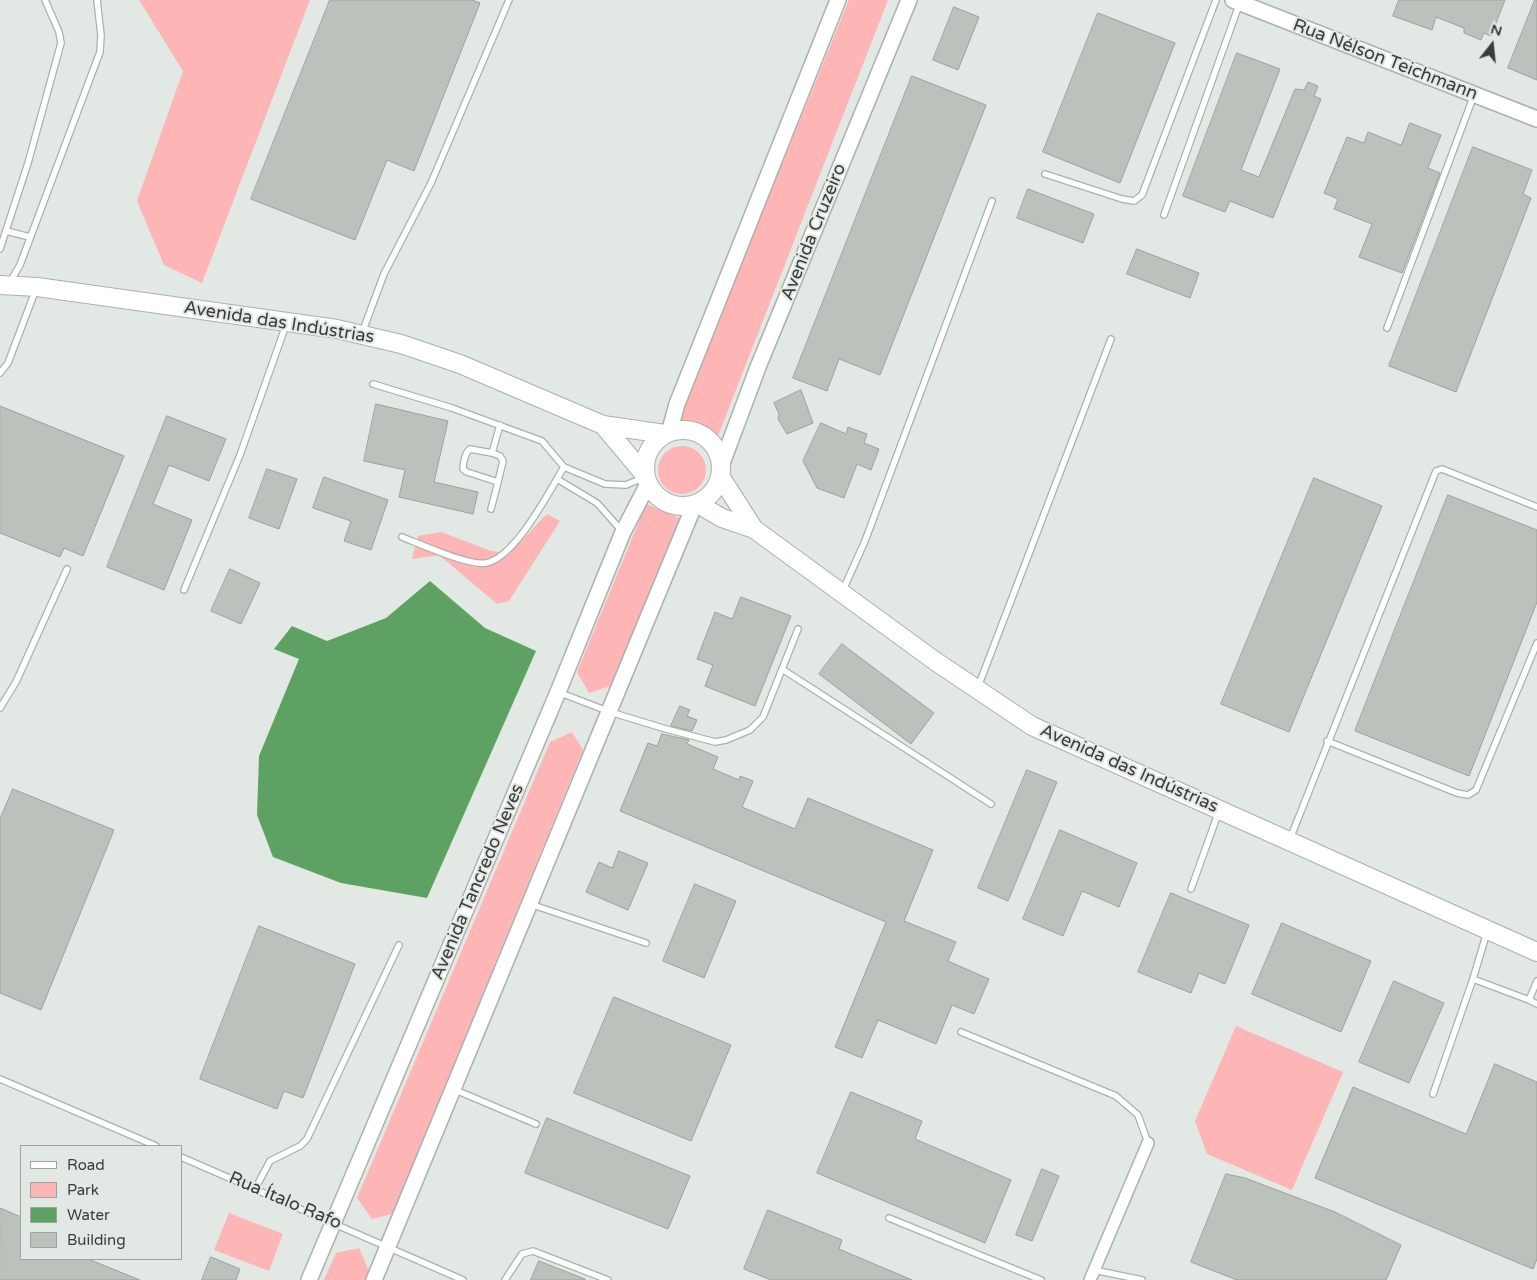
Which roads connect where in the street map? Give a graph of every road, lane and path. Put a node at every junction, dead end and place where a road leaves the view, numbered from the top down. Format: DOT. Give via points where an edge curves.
graph roads {
  1 [pos="45,0"];
  2 [pos="97,0"];
  3 [pos="509,0"];
  4 [pos="838,0"];
  5 [pos="909,0"];
  6 [pos="1216,0"];
  7 [pos="1236,1"];
  8 [pos="1474,95"];
  9 [pos="1537,119"];
  10 [pos="1045,174"];
  11 [pos="992,201"];
  12 [pos="1164,216"];
  13 [pos="6,231"];
  14 [pos="30,237"];
  15 [pos="0,249"];
  16 [pos="4,285"];
  17 [pos="37,287"];
  18 [pos="287,323"];
  19 [pos="1387,328"];
  20 [pos="361,335"];
  21 [pos="1111,338"];
  22 [pos="0,372"];
  23 [pos="374,384"];
  24 [pos="500,425"];
  25 [pos="603,425"];
  26 [pos="667,433"];
  27 [pos="492,453"];
  28 [pos="564,467"];
  29 [pos="721,471"];
  30 [pos="646,478"];
  31 [pos="557,479"];
  32 [pos="498,482"];
  33 [pos="696,505"];
  34 [pos="1537,507"];
  35 [pos="491,509"];
  36 [pos="754,528"];
  37 [pos="623,532"];
  38 [pos="402,538"];
  39 [pos="67,569"];
  40 [pos="184,590"];
  41 [pos="841,594"];
  42 [pos="798,629"];
  43 [pos="1537,643"];
  44 [pos="782,669"];
  45 [pos="977,689"];
  46 [pos="558,692"];
  47 [pos="0,708"];
  48 [pos="610,712"];
  49 [pos="1327,741"];
  50 [pos="991,804"];
  51 [pos="1219,810"];
  52 [pos="1289,841"];
  53 [pos="1191,889"];
  54 [pos="530,904"];
  55 [pos="1488,930"];
  56 [pos="646,943"];
  57 [pos="399,944"];
  58 [pos="1537,952"];
  59 [pos="1473,979"];
  60 [pos="1537,981"];
  61 [pos="1529,1000"];
  62 [pos="1537,1004"];
  63 [pos="961,1032"];
  64 [pos="0,1079"];
  65 [pos="453,1089"];
  66 [pos="1433,1094"];
  67 [pos="536,1124"];
  68 [pos="1148,1143"];
  69 [pos="154,1145"];
  70 [pos="182,1157"];
  71 [pos="255,1188"];
  72 [pos="889,1218"];
  73 [pos="334,1222"];
  74 [pos="388,1246"];
  75 [pos="1092,1275"];
  76 [pos="309,1280"];
  77 [pos="374,1280"];
  78 [pos="463,1280"];
  79 [pos="505,1280"];
  80 [pos="608,1280"];
  81 [pos="1041,1280"];
  82 [pos="1142,1280"];
  1 -- 13 [label="lane" via="61,43"];
  2 -- 14 [label="lane" via="100,52"];
  3 -- 20 [label="lane" via="431,183 384,274"];
  4 -- 26 [label="main road"];
  5 -- 29 [label="main road, Avenida Cruzeiro" via="758,367"];
  6 -- 10 [label="lane" via="1142,195 1134,200 1122,199"];
  7 -- 8 [label="main road, Rua Nélson Teichmann"];
  7 -- 12 [label="lane"];
  8 -- 9 [label="main road, Rua Nélson Teichmann"];
  8 -- 19 [label="lane"];
  11 -- 41 [label="lane" via="865,541"];
  13 -- 14 [label="lane"];
  13 -- 15 [label="lane"];
  14 -- 16 [label="lane" via="20,265"];
  16 -- 17 [label="main road, Avenida das Indústrias"];
  17 -- 18 [label="main road, Avenida das Indústrias"];
  17 -- 22 [label="lane" via="8,363"];
  18 -- 20 [label="main road, Avenida das Indústrias"];
  18 -- 40 [label="lane" via="240,455"];
  20 -- 25 [label="main road, Avenida das Indústrias" via="401,344 460,364"];
  21 -- 45 [label="lane"];
  23 -- 24 [label="lane"];
  24 -- 27 [label="lane"];
  24 -- 28 [label="lane" via="542,441"];
  25 -- 26 [label="main road"];
  25 -- 30 [label="main road"];
  26 -- 29 [label="main road" via="690,431 702,435 718,454"];
  26 -- 30 [label="main road" via="648,451 644,462"];
  27 -- 32 [label="lane" via="503,461"];
  27 -- 32 [label="lane" via="470,449 463,470"];
  28 -- 30 [label="lane" via="605,484 626,485"];
  28 -- 31 [label="lane"];
  29 -- 33 [label="main road" via="711,494"];
  29 -- 36 [label="main road"];
  30 -- 33 [label="main road" via="662,500 672,505"];
  30 -- 37 [label="main road, Avenida Tancredo Neves"];
  31 -- 37 [label="lane" via="597,503"];
  31 -- 38 [label="lane" via="534,518 506,552 496,559 484,563 471,562"];
  32 -- 35 [label="lane"];
  33 -- 36 [label="main road" via="722,518"];
  33 -- 48 [label="main road"];
  34 -- 49 [label="lane" via="1442,469 1436,471"];
  36 -- 41 [label="main road, Avenida das Indústrias"];
  37 -- 46 [label="main road, Avenida Tancredo Neves"];
  39 -- 47 [label="lane" via="16,682"];
  41 -- 45 [label="main road, Avenida das Indústrias"];
  42 -- 44 [label="lane"];
  43 -- 49 [label="lane" via="1476,790 1468,795"];
  44 -- 48 [label="lane" via="758,724 738,737 726,740 714,742"];
  44 -- 50 [label="lane"];
  45 -- 51 [label="main road, Avenida das Indústrias" via="1032,726"];
  46 -- 48 [label="lane"];
  46 -- 73 [label="main road, Avenida Tancredo Neves"];
  48 -- 54 [label="main road"];
  49 -- 52 [label="lane"];
  51 -- 52 [label="main road, Avenida das Indústrias"];
  51 -- 53 [label="lane"];
  52 -- 55 [label="main road, Avenida das Indústrias"];
  54 -- 56 [label="lane"];
  54 -- 65 [label="main road"];
  55 -- 58 [label="main road, Avenida das Indústrias"];
  55 -- 59 [label="lane"];
  57 -- 71 [label="lane" via="307,1139 270,1161"];
  59 -- 61 [label="lane"];
  59 -- 66 [label="lane"];
  60 -- 61 [label="lane"];
  61 -- 62 [label="lane"];
  63 -- 68 [label="lane" via="1116,1096 1138,1115"];
  64 -- 69 [label="lane"];
  65 -- 67 [label="lane"];
  65 -- 74 [label="main road"];
  68 -- 75 [label="street"];
  70 -- 71 [label="lane, Rua Ítalo Rafo"];
  71 -- 73 [label="lane, Rua Ítalo Rafo"];
  72 -- 81 [label="lane"];
  73 -- 74 [label="lane, Rua Ítalo Rafo"];
  73 -- 76 [label="main road, Avenida Tancredo Neves"];
  74 -- 77 [label="main road"];
  74 -- 78 [label="lane, Rua Ítalo Rafo"];
  75 -- 82 [label="lane"];
  79 -- 80 [label="lane" via="522,1254 533,1252"];
}
